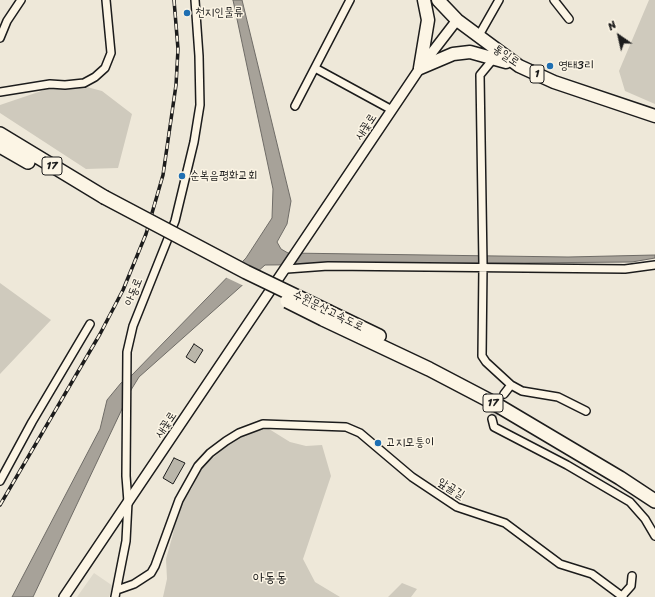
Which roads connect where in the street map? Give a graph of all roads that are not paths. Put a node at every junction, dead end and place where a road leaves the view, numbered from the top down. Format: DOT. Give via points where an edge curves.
graph roads {
  1 [pos="21,0"];
  2 [pos="106,0"];
  3 [pos="195,0"];
  4 [pos="350,0"];
  5 [pos="424,0"];
  6 [pos="438,0"];
  7 [pos="499,0"];
  8 [pos="554,0"];
  9 [pos="568,19"];
  10 [pos="457,20"];
  11 [pos="478,37"];
  12 [pos="0,38"];
  13 [pos="494,58"];
  14 [pos="519,66"];
  15 [pos="315,68"];
  16 [pos="420,68"];
  17 [pos="0,92"];
  18 [pos="295,106"];
  19 [pos="392,110"];
  20 [pos="655,116"];
  21 [pos="0,134"];
  22 [pos="0,146"];
  23 [pos="101,201"];
  24 [pos="655,265"];
  25 [pos="483,266"];
  26 [pos="287,268"];
  27 [pos="326,315"];
  28 [pos="90,324"];
  29 [pos="511,385"];
  30 [pos="504,394"];
  31 [pos="586,411"];
  32 [pos="492,418"];
  33 [pos="0,481"];
  34 [pos="655,492"];
  35 [pos="655,501"];
  36 [pos="128,502"];
  37 [pos="655,536"];
  38 [pos="632,576"];
  39 [pos="116,593"];
  40 [pos="64,597"];
  41 [pos="623,597"];
  1 -- 12 [label="street"];
  2 -- 17 [label="street" via="111,53 105,68 96,77 84,83 50,84"];
  3 -- 36 [label="street, 아동로" via="200,56 200,105 194,142 175,220 133,326 127,352"];
  4 -- 15 [label="street"];
  5 -- 16 [label="main road" via="428,20"];
  6 -- 10 [label="main road, 통일로 / 1"];
  7 -- 11 [label="street"];
  8 -- 9 [label="street"];
  10 -- 11 [label="main road, 통일로 / 1"];
  10 -- 16 [label="street, 새꽃로"];
  11 -- 14 [label="main road, 통일로 / 1"];
  13 -- 14 [label="main road"];
  13 -- 16 [label="main road" via="470,52 453,54"];
  13 -- 25 [label="street" via="480,75"];
  14 -- 20 [label="main road, 통일로 / 1" via="554,82"];
  15 -- 18 [label="street"];
  15 -- 19 [label="street"];
  16 -- 19 [label="street, 새꽃로"];
  19 -- 26 [label="street, 새꽃로"];
  21 -- 23 [label="highway, 수원문산고속도로 / 17"];
  22 -- 23 [label="highway, 수원문산고속도로 / 17"];
  23 -- 27 [label="highway, 수원문산고속도로 / 17, bridge"];
  24 -- 25 [label="street" via="625,268"];
  25 -- 26 [label="street"];
  25 -- 29 [label="street" via="482,356"];
  26 -- 36 [label="street, 새꽃로"];
  27 -- 34 [label="highway, 수원문산고속도로 / 17" via="491,392"];
  27 -- 35 [label="highway, 수원문산고속도로 / 17" via="492,402"];
  28 -- 33 [label="street"];
  29 -- 30 [label="street"];
  29 -- 31 [label="street" via="522,390 558,397"];
  32 -- 37 [label="street" via="494,428 567,465 630,502 645,519"];
  36 -- 39 [label="street, 아동로" via="126,541"];
  36 -- 40 [label="street, 새꽃로"];
  38 -- 41 [label="street" via="631,586"];
  39 -- 41 [label="street, 앞골길" via="151,573 179,500 198,466 210,452 245,430 263,424 346,427 360,434 412,477 457,507 505,523 560,564 592,574"];
}
